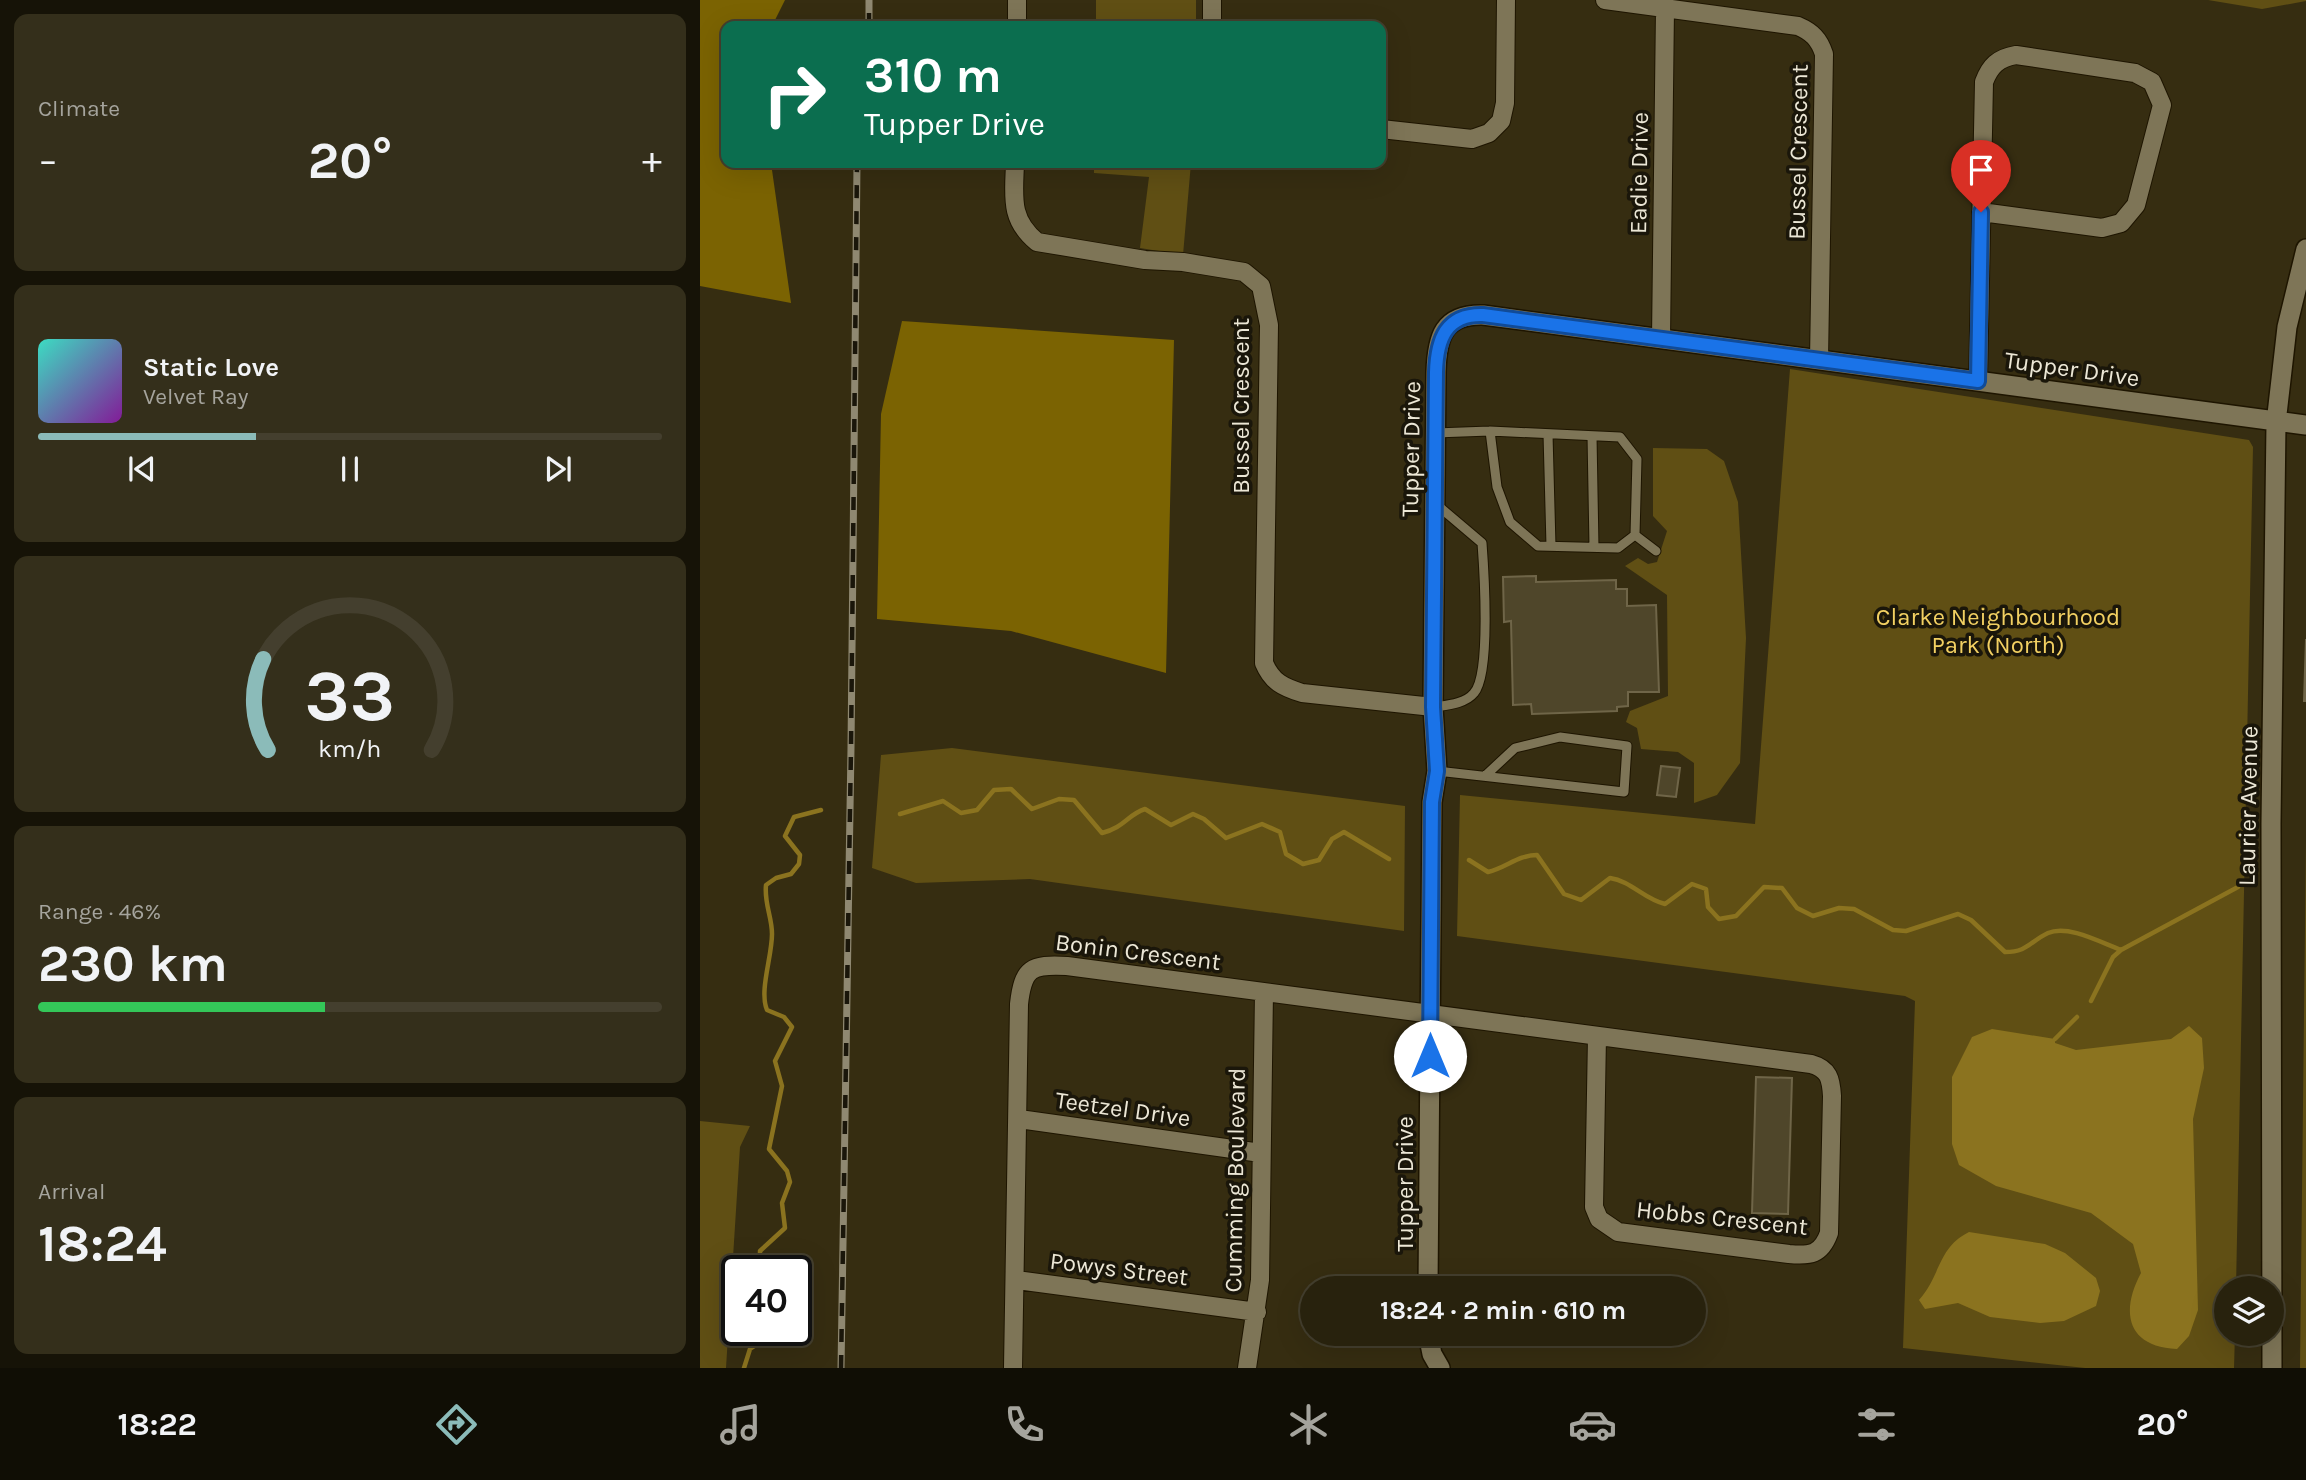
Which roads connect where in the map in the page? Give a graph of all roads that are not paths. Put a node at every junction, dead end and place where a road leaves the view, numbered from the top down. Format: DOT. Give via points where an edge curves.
graph roads {
  1 [pos="1017,0"];
  2 [pos="1212,0"];
  3 [pos="1506,0"];
  4 [pos="1605,0"];
  5 [pos="1665,8"];
  6 [pos="1017,21"];
  7 [pos="1212,21"];
  8 [pos="1386,130"];
  9 [pos="1015,168"];
  10 [pos="1981,212"];
  11 [pos="2306,249"];
  12 [pos="1661,339"];
  13 [pos="1819,360"];
  14 [pos="1978,381"];
  15 [pos="2276,423"];
  16 [pos="2306,425"];
  17 [pos="1490,431"];
  18 [pos="1435,433"];
  19 [pos="1548,434"];
  20 [pos="1592,436"];
  21 [pos="1434,503"];
  22 [pos="1635,535"];
  23 [pos="1551,546"];
  24 [pos="1594,547"];
  25 [pos="1656,551"];
  26 [pos="1433,707"];
  27 [pos="1437,771"];
  28 [pos="1485,776"];
  29 [pos="1264,992"];
  30 [pos="1430,1013"];
  31 [pos="1597,1036"];
  32 [pos="1019,1119"];
  33 [pos="1261,1153"];
  34 [pos="1428,1276"];
  35 [pos="1016,1280"];
  36 [pos="1257,1312"];
  37 [pos="1430,1346"];
  38 [pos="1013,1368"];
  39 [pos="1247,1368"];
  40 [pos="1440,1368"];
  41 [pos="2272,1368"];
  1 -- 6 [label="street"];
  2 -- 7 [label="street"];
  3 -- 8 [label="street" via="1501,121 1472,139"];
  4 -- 5 [label="street, Bussel Crescent"];
  5 -- 12 [label="street, Eadie Drive"];
  5 -- 13 [label="street, Bussel Crescent" via="1798,26 1820,42 1824,54"];
  9 -- 26 [label="street, Bussel Crescent" via="1016,219 1037,242 1244,272 1261,286 1269,325 1264,663 1269,676 1282,687 1302,693"];
  10 -- 10 [label="street" via="2102,228 2121,223 2136,205 2162,105 2152,82 2135,73 2016,55 1996,63 1984,82"];
  10 -- 14 [label="street"];
  11 -- 15 [label="street, Laurier Avenue" via="2287,327"];
  12 -- 13 [label="street, Tupper Drive"];
  12 -- 18 [label="street, Tupper Drive" via="1483,315 1458,318 1444,331 1437,351"];
  13 -- 14 [label="street, Tupper Drive"];
  14 -- 15 [label="street, Tupper Drive"];
  15 -- 16 [label="street, Tupper Drive"];
  15 -- 41 [label="street, Laurier Avenue"];
  17 -- 18 [label="lane"];
  17 -- 19 [label="lane"];
  17 -- 23 [label="lane" via="1497,487 1510,522 1538,546"];
  18 -- 21 [label="street, Tupper Drive"];
  19 -- 20 [label="lane"];
  19 -- 23 [label="lane"];
  20 -- 22 [label="lane" via="1620,436 1637,459"];
  20 -- 24 [label="lane"];
  21 -- 26 [label="street, Tupper Drive"];
  21 -- 26 [label="lane" via="1482,543 1486,595 1481,677 1474,693 1454,705"];
  22 -- 24 [label="lane" via="1618,548"];
  22 -- 25 [label="lane"];
  23 -- 24 [label="lane"];
  26 -- 27 [label="street, Tupper Drive"];
  27 -- 28 [label="lane"];
  27 -- 30 [label="street, Tupper Drive" via="1432,802"];
  28 -- 28 [label="lane" via="1624,792 1627,746 1560,737 1515,748"];
  29 -- 30 [label="street, Bonin Crescent"];
  29 -- 32 [label="street, Bonin Crescent" via="1067,966 1044,965 1029,971 1021,982 1018,1004"];
  29 -- 33 [label="street, Cumming Boulevard"];
  30 -- 31 [label="street, Hobbs Crescent"];
  30 -- 34 [label="street, Tupper Drive"];
  31 -- 31 [label="street, Hobbs Crescent" via="1594,1207 1599,1219 1618,1232 1809,1256 1819,1252 1829,1233 1832,1096 1831,1080 1823,1068"];
  32 -- 33 [label="street, Teetzel Drive"];
  32 -- 35 [label="street, Bonin Crescent"];
  33 -- 36 [label="street, Cumming Boulevard"];
  35 -- 36 [label="street, Powys Street"];
  35 -- 38 [label="street, Bonin Crescent"];
  36 -- 39 [label="street, Cumming Boulevard"];
  37 -- 40 [label="street"];
}
